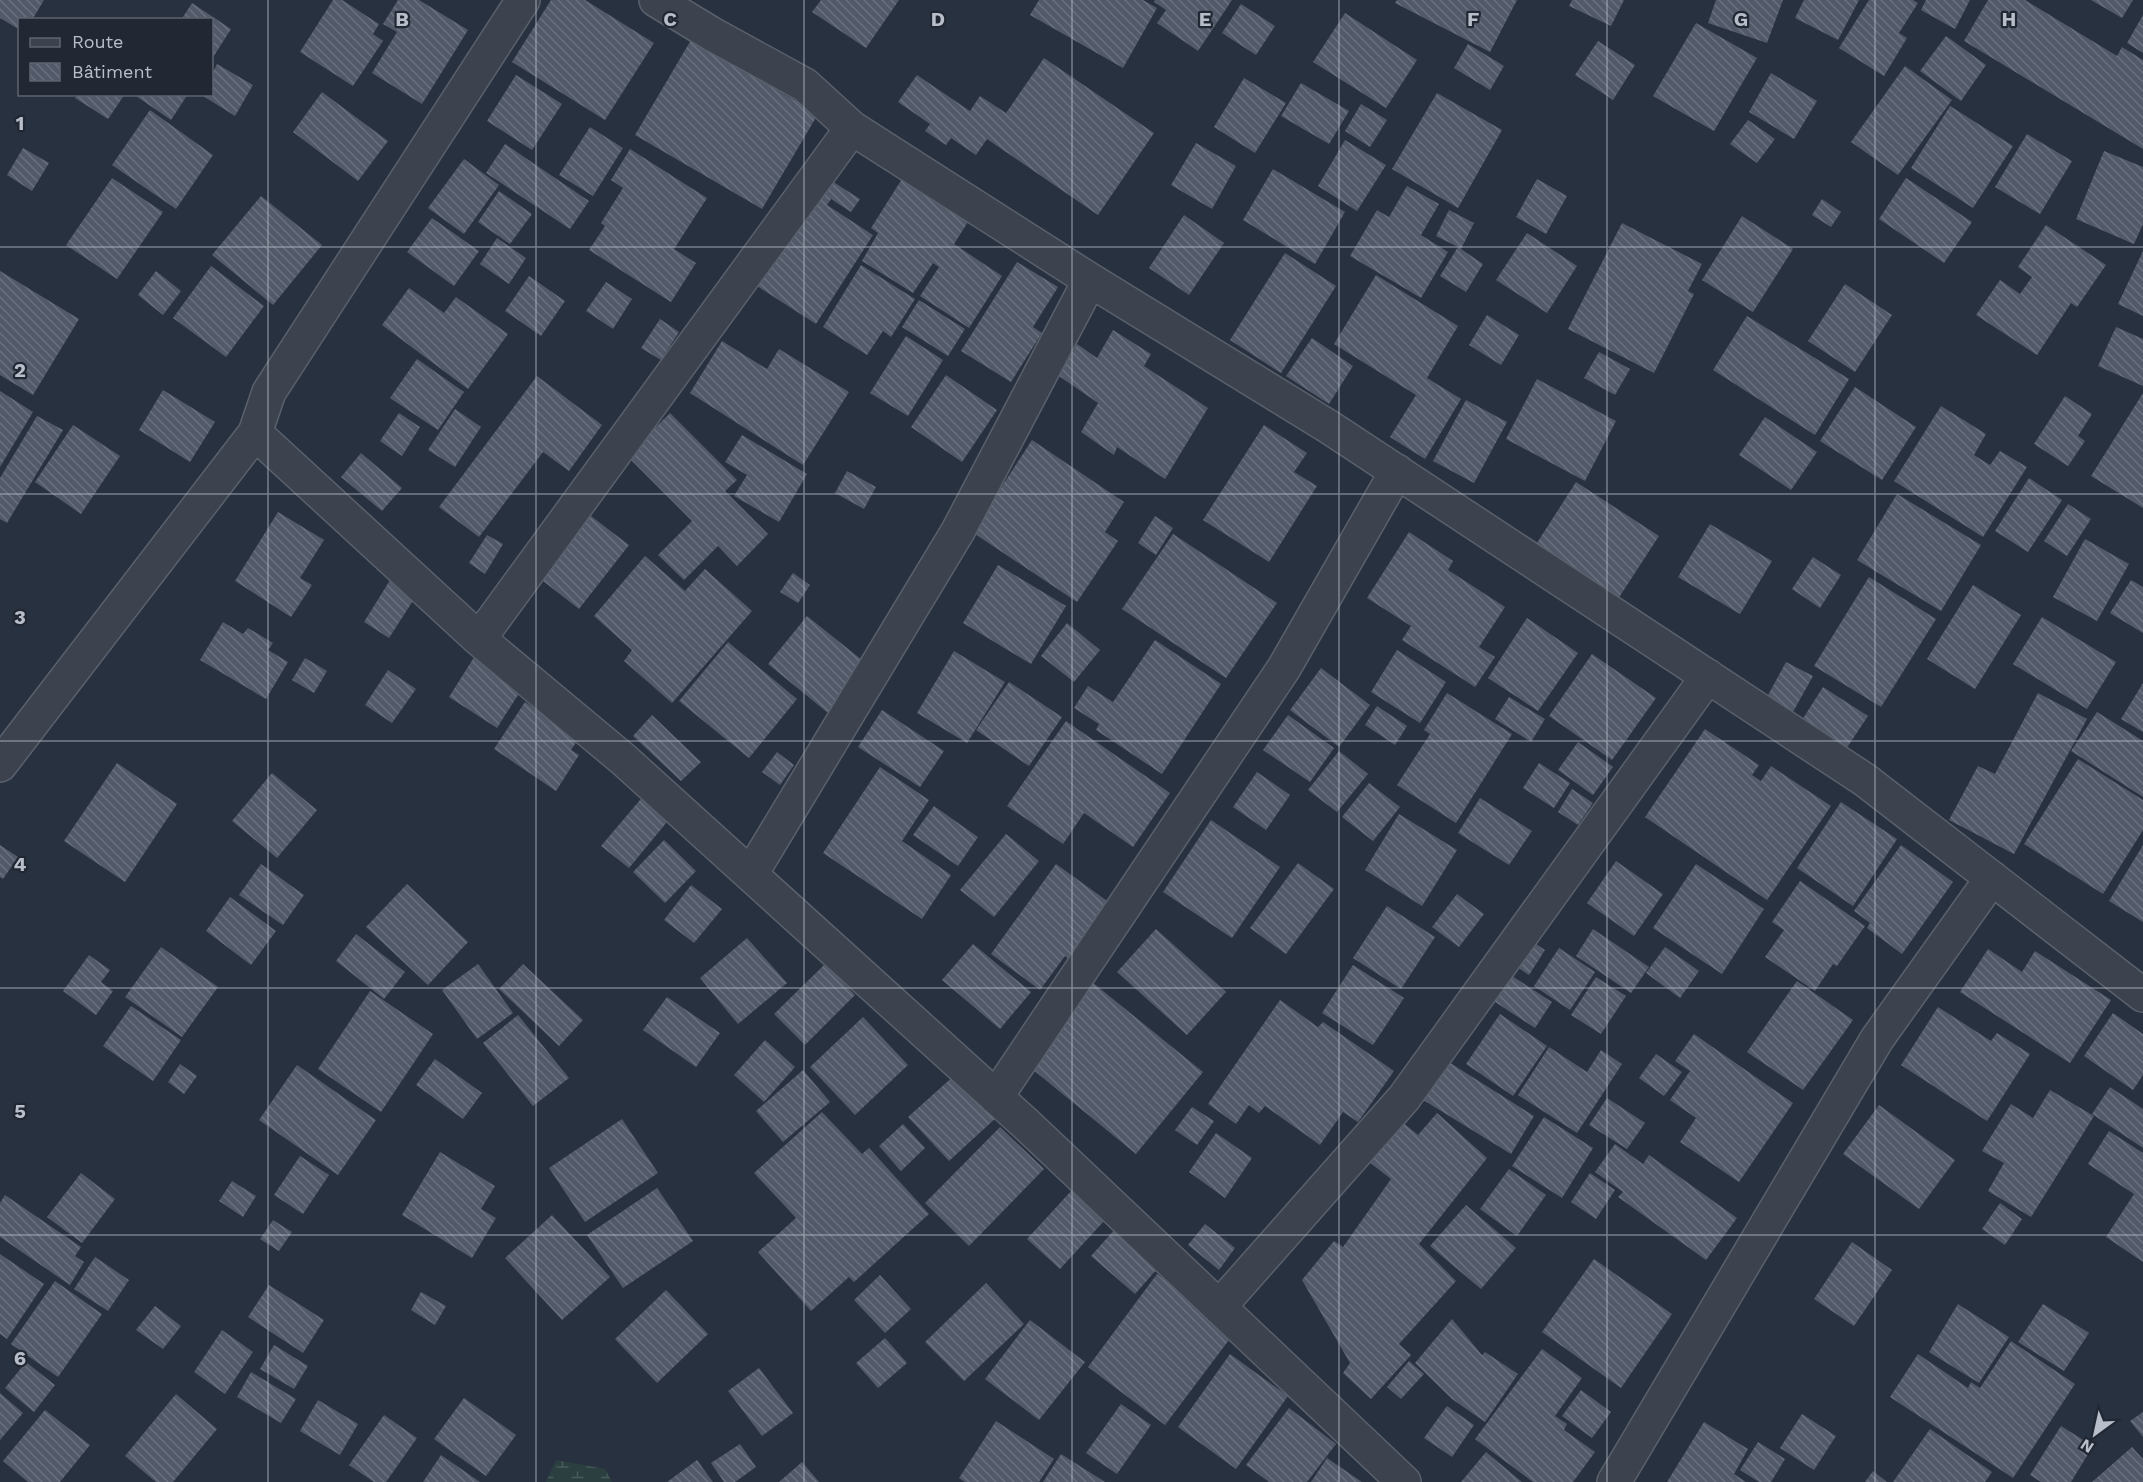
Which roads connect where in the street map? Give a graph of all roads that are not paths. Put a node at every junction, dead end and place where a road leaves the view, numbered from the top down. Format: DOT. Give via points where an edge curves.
graph roads {
  1 [pos="523,0"];
  2 [pos="656,0"];
  3 [pos="852,128"];
  4 [pos="1090,280"];
  5 [pos="255,433"];
  6 [pos="1397,471"];
  7 [pos="479,639"];
  8 [pos="1708,676"];
  9 [pos="0,765"];
  10 [pos="751,874"];
  11 [pos="1992,878"];
  12 [pos="2143,994"];
  13 [pos="996,1097"];
  14 [pos="1219,1307"];
  15 [pos="1404,1482"];
  16 [pos="1614,1482"];
  1 -- 5 [label="street" via="269,392"];
  2 -- 3 [label="street" via="805,85"];
  3 -- 4 [label="street"];
  3 -- 7 [label="street"];
  4 -- 6 [label="street"];
  4 -- 10 [label="street" via="958,531"];
  5 -- 7 [label="street"];
  5 -- 9 [label="street"];
  6 -- 8 [label="street"];
  6 -- 13 [label="street" via="1284,668"];
  7 -- 10 [label="street" via="623,759"];
  8 -- 11 [label="street" via="1864,780"];
  8 -- 14 [label="street" via="1404,1098"];
  10 -- 13 [label="street"];
  11 -- 12 [label="street"];
  11 -- 16 [label="street" via="1877,1039"];
  13 -- 14 [label="street"];
  14 -- 15 [label="street"];
}
